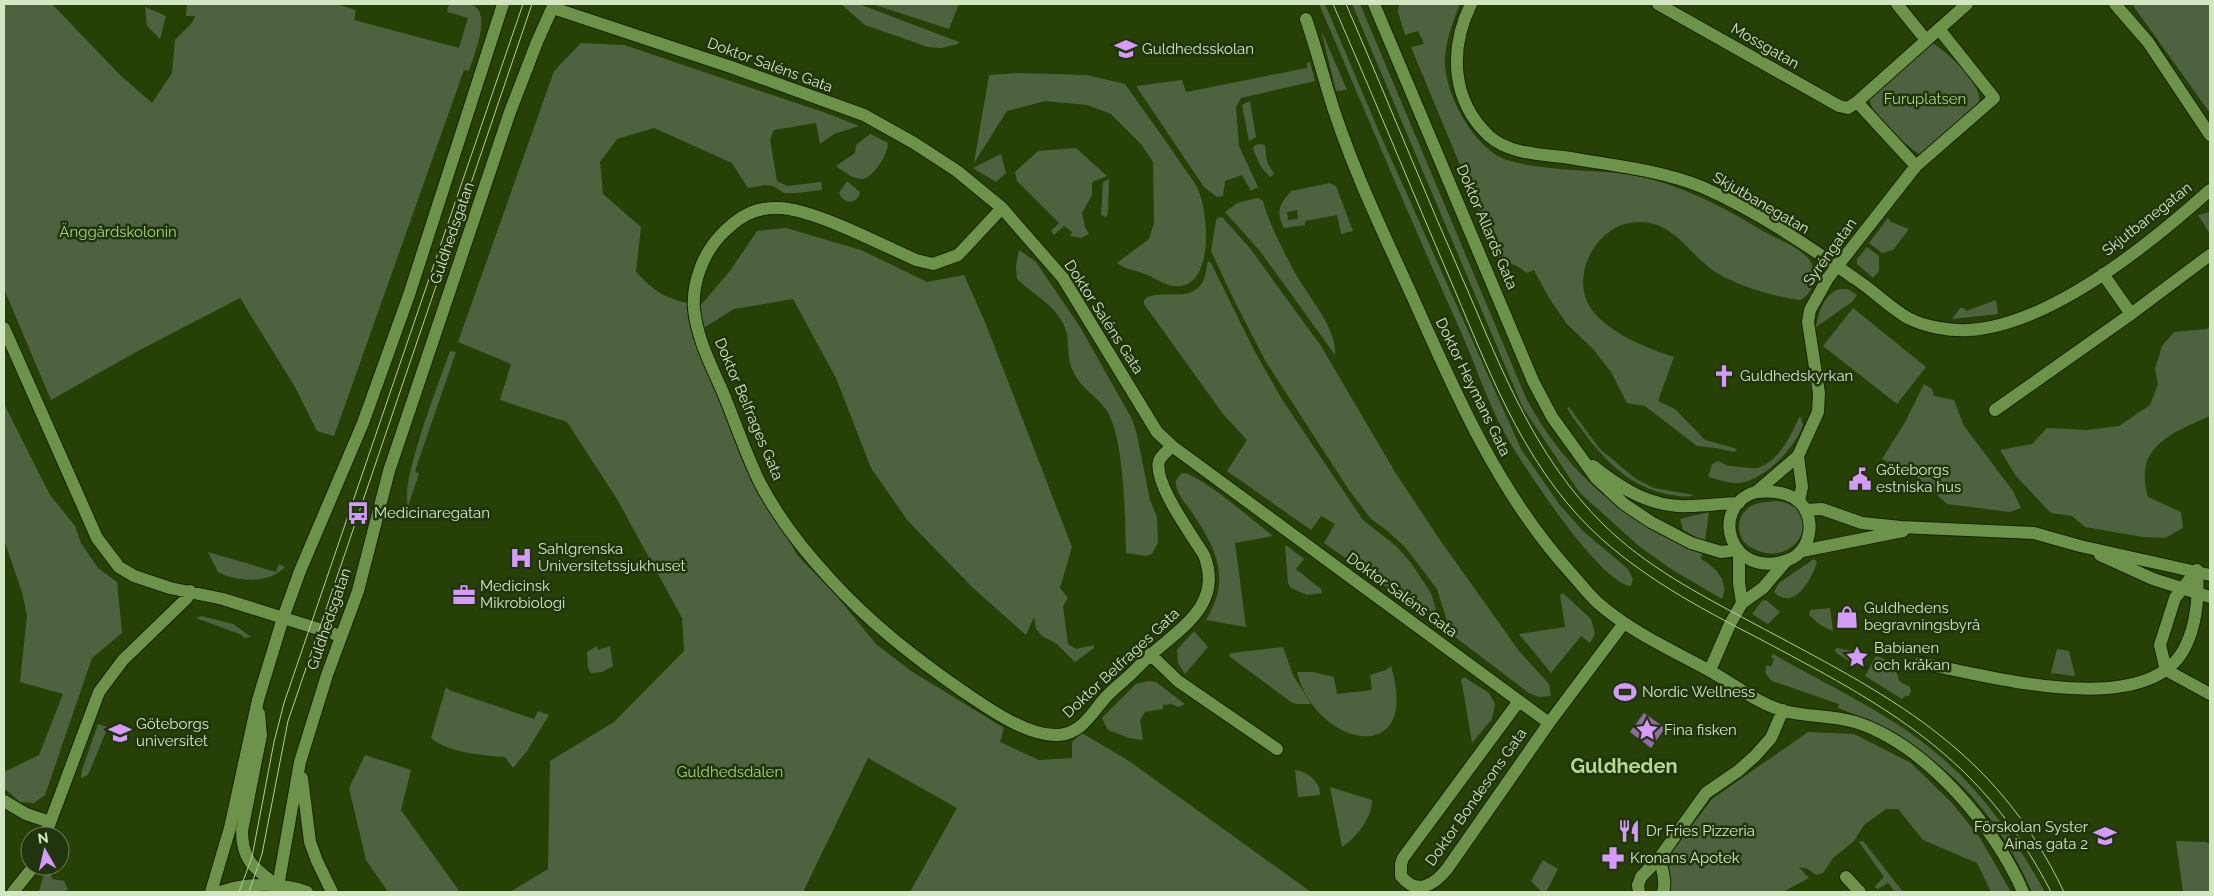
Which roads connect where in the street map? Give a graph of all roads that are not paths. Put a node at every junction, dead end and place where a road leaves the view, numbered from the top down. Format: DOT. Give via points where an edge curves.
graph roads {
  1 [pos="503,4"];
  2 [pos="1374,4"];
  3 [pos="1471,4"];
  4 [pos="1658,4"];
  5 [pos="1896,4"];
  6 [pos="1967,4"];
  7 [pos="2115,4"];
  8 [pos="554,6"];
  9 [pos="1306,19"];
  10 [pos="1939,29"];
  11 [pos="1926,40"];
  12 [pos="1857,102"];
  13 [pos="2210,135"];
  14 [pos="1916,166"];
  15 [pos="2210,190"];
  16 [pos="1002,208"];
  17 [pos="2210,255"];
  18 [pos="1837,267"];
  19 [pos="2103,274"];
  20 [pos="2131,314"];
  21 [pos="4,328"];
  22 [pos="1995,410"];
  23 [pos="1172,446"];
  24 [pos="1581,456"];
  25 [pos="1798,456"];
  26 [pos="1756,492"];
  27 [pos="1739,503"];
  28 [pos="1802,506"];
  29 [pos="1918,528"];
  30 [pos="2080,546"];
  31 [pos="1802,551"];
  32 [pos="1738,552"];
  33 [pos="1786,561"];
  34 [pos="2197,570"];
  35 [pos="2210,575"];
  36 [pos="2182,588"];
  37 [pos="190,591"];
  38 [pos="2204,595"];
  39 [pos="1742,603"];
  40 [pos="283,618"];
  41 [pos="1624,623"];
  42 [pos="341,636"];
  43 [pos="1150,654"];
  44 [pos="1920,663"];
  45 [pos="1710,670"];
  46 [pos="2166,670"];
  47 [pos="2210,694"];
  48 [pos="258,700"];
  49 [pos="1519,701"];
  50 [pos="1783,710"];
  51 [pos="1548,724"];
  52 [pos="1277,749"];
  53 [pos="300,762"];
  54 [pos="4,801"];
  55 [pos="50,822"];
  56 [pos="49,826"];
  57 [pos="1660,857"];
  58 [pos="26,876"];
  59 [pos="1846,877"];
  60 [pos="280,890"];
  61 [pos="14,892"];
  62 [pos="212,892"];
  63 [pos="220,892"];
  64 [pos="308,892"];
  65 [pos="332,892"];
  66 [pos="1639,892"];
  67 [pos="1663,892"];
  68 [pos="1860,892"];
  69 [pos="2023,892"];
  1 -- 40 [label="street, Guldhedsgatan" via="403,313 363,423"];
  2 -- 24 [label="street, Doktor Allards Gata" via="1533,380 1552,417"];
  3 -- 18 [label="street, Skjutbanegatan" via="1457,42 1457,76 1478,123 1500,144 1636,170 1701,187 1759,217"];
  4 -- 12 [label="street, Mossgatan" via="1839,106 1848,108"];
  5 -- 11 [label="street"];
  6 -- 10 [label="street"];
  7 -- 13 [label="street" via="2148,42"];
  8 -- 16 [label="street, Doktor Saléns Gata" via="864,116 957,170"];
  8 -- 42 [label="street, Guldhedsgatan" via="510,112 410,402 379,504 358,591"];
  9 -- 41 [label="street, Doktor Heymans Gata" via="1326,87 1355,164 1473,431 1542,539 1597,602"];
  10 -- 11 [label="street"];
  10 -- 14 [label="street" via="1994,98"];
  11 -- 12 [label="street"];
  12 -- 14 [label="street"];
  14 -- 18 [label="street, Syréngatan"];
  15 -- 19 [label="street, Skjutbanegatan" via="2165,230"];
  16 -- 23 [label="street, Doktor Saléns Gata" via="1063,278 1157,432"];
  16 -- 43 [label="street, Doktor Belfrages Gata" via="958,255 933,264 916,260 810,214 779,208 758,210 732,222 709,250 698,276 694,308 706,353 759,480 804,547 830,579 888,636 978,702 1014,722 1057,736 1077,730"];
  17 -- 20 [label="street"];
  18 -- 19 [label="street, Skjutbanegatan" via="1909,318 1967,330 2029,315"];
  18 -- 25 [label="street, Syréngatan" via="1810,310 1808,322 1820,402"];
  19 -- 20 [label="street, Skjutbanegatan"];
  20 -- 22 [label="street"];
  21 -- 37 [label="street" via="97,538 109,556 134,576"];
  23 -- 43 [label="street, Doktor Belfrages Gata" via="1160,459 1160,482 1204,555 1210,582 1208,598 1192,618"];
  23 -- 49 [label="street, Doktor Saléns Gata"];
  24 -- 27 [label="street, Doktor Allards Gata" via="1623,488 1657,503 1691,506"];
  24 -- 32 [label="street, Doktor Allards Gata" via="1610,492 1651,522 1709,549"];
  25 -- 26 [label="street, Syréngatan"];
  25 -- 28 [label="street"];
  26 -- 27 [label="street, Doktor Allards Gata"];
  26 -- 28 [label="street" via="1786,494"];
  27 -- 32 [label="street" via="1730,526 1730,535"];
  28 -- 29 [label="street" via="1822,509 1862,523"];
  28 -- 31 [label="street" via="1810,527 1807,544"];
  29 -- 30 [label="street" via="2034,533"];
  29 -- 31 [label="street"];
  30 -- 34 [label="street"];
  30 -- 36 [label="street" via="2153,579"];
  31 -- 33 [label="street"];
  32 -- 33 [label="street, Doktor Allards Gata" via="1768,563"];
  32 -- 39 [label="street"];
  33 -- 39 [label="street" via="1763,588"];
  34 -- 35 [label="street"];
  34 -- 36 [label="street"];
  34 -- 38 [label="street"];
  36 -- 38 [label="street"];
  36 -- 46 [label="street" via="2175,598 2160,645"];
  37 -- 40 [label="street"];
  37 -- 55 [label="street" via="187,598 123,660 99,692"];
  38 -- 46 [label="street" via="2182,652"];
  39 -- 45 [label="street"];
  40 -- 42 [label="street"];
  40 -- 48 [label="street, Guldhedsgatan"];
  41 -- 45 [label="street, Doktor Heymans Gata"];
  41 -- 51 [label="street, Doktor Bondesons Gata"];
  42 -- 53 [label="street, Guldhedsgatan"];
  43 -- 52 [label="street" via="1178,681"];
  44 -- 46 [label="street" via="2041,685 2086,689 2124,686"];
  45 -- 50 [label="street, Doktor Heymans Gata"];
  46 -- 47 [label="street"];
  48 -- 60 [label="street, Guldhedsgatan" via="261,735 242,844 250,864"];
  48 -- 62 [label="street, Guldhedsgatan" via="222,862"];
  49 -- 51 [label="street, Doktor Saléns Gata"];
  49 -- 51 [label="street, Doktor Bondesons Gata" via="1404,858 1400,871 1408,885 1423,888 1438,879"];
  50 -- 57 [label="street" via="1771,738 1738,771 1706,793"];
  50 -- 69 [label="street" via="1859,723 1920,760 1949,785 1980,820 1998,844"];
  53 -- 60 [label="street, Guldhedsgatan"];
  53 -- 65 [label="street" via="310,842"];
  54 -- 55 [label="street" via="26,814"];
  55 -- 56 [label="street"];
  57 -- 66 [label="street" via="1641,877"];
  57 -- 67 [label="street" via="1665,883"];
  58 -- 61 [label="street"];
  59 -- 68 [label="street"];
  60 -- 63 [label="street" via="252,885"];
  60 -- 64 [label="street"];
}
